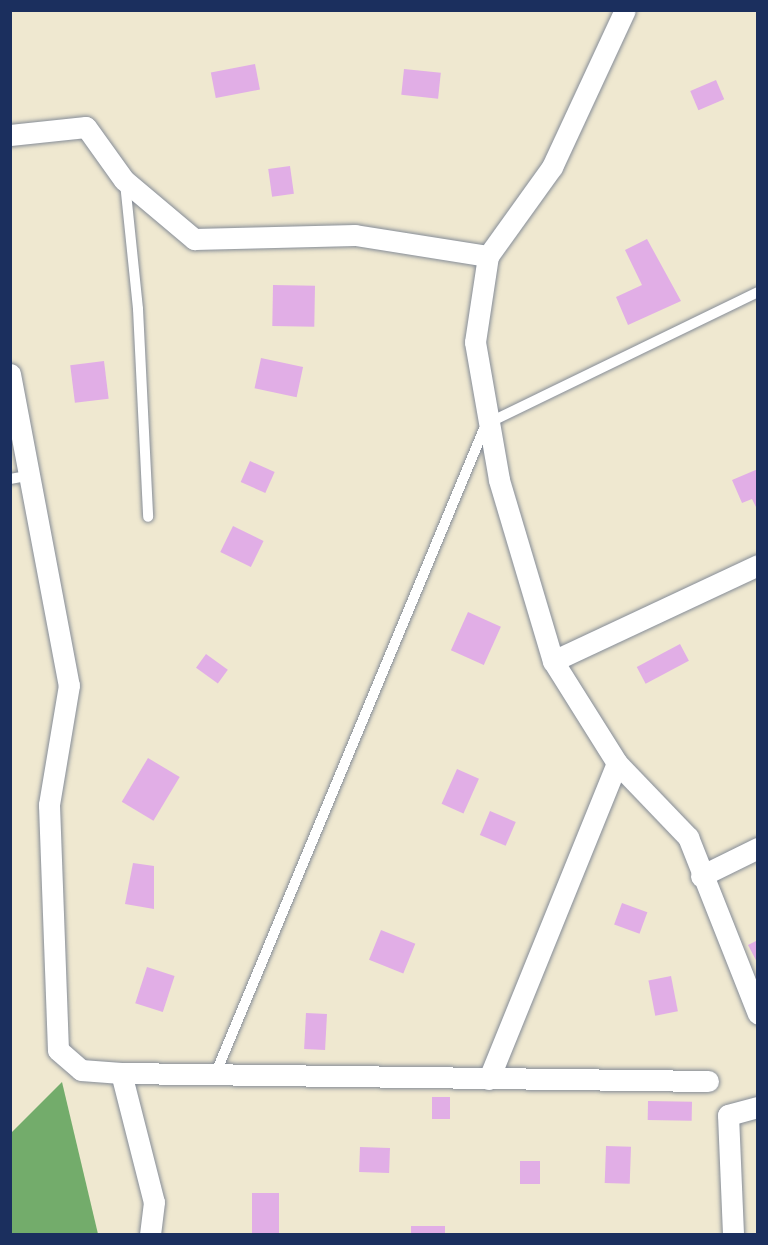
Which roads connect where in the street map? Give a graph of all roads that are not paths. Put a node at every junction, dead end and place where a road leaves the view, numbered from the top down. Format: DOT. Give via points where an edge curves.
graph roads {
  1 [pos="625,10"];
  2 [pos="10,135"];
  3 [pos="124,180"];
  4 [pos="488,256"];
  5 [pos="758,292"];
  6 [pos="10,374"];
  7 [pos="486,424"];
  8 [pos="32,475"];
  9 [pos="10,479"];
  10 [pos="148,517"];
  11 [pos="758,565"];
  12 [pos="553,661"];
  13 [pos="617,763"];
  14 [pos="758,848"];
  15 [pos="701,876"];
  16 [pos="758,1014"];
  17 [pos="217,1070"];
  18 [pos="122,1073"];
  19 [pos="489,1079"];
  20 [pos="708,1081"];
  21 [pos="758,1107"];
  22 [pos="150,1234"];
  23 [pos="733,1234"];
  1 -- 4 [label="street" via="552,167"];
  2 -- 3 [label="street" via="86,128"];
  3 -- 4 [label="street" via="194,239 355,235"];
  3 -- 10 [label="lane" via="138,309"];
  4 -- 7 [label="street" via="475,342"];
  5 -- 7 [label="lane"];
  6 -- 8 [label="street"];
  7 -- 12 [label="street"];
  7 -- 17 [label="lane"];
  8 -- 9 [label="lane"];
  8 -- 18 [label="street" via="69,685 50,805 58,1050 81,1070"];
  11 -- 12 [label="street"];
  12 -- 13 [label="street"];
  13 -- 15 [label="street" via="688,837"];
  13 -- 19 [label="street"];
  14 -- 15 [label="street"];
  15 -- 16 [label="street"];
  17 -- 18 [label="street"];
  17 -- 19 [label="street"];
  18 -- 22 [label="street" via="154,1202"];
  19 -- 20 [label="street"];
  21 -- 23 [label="street" via="728,1115"];
}
